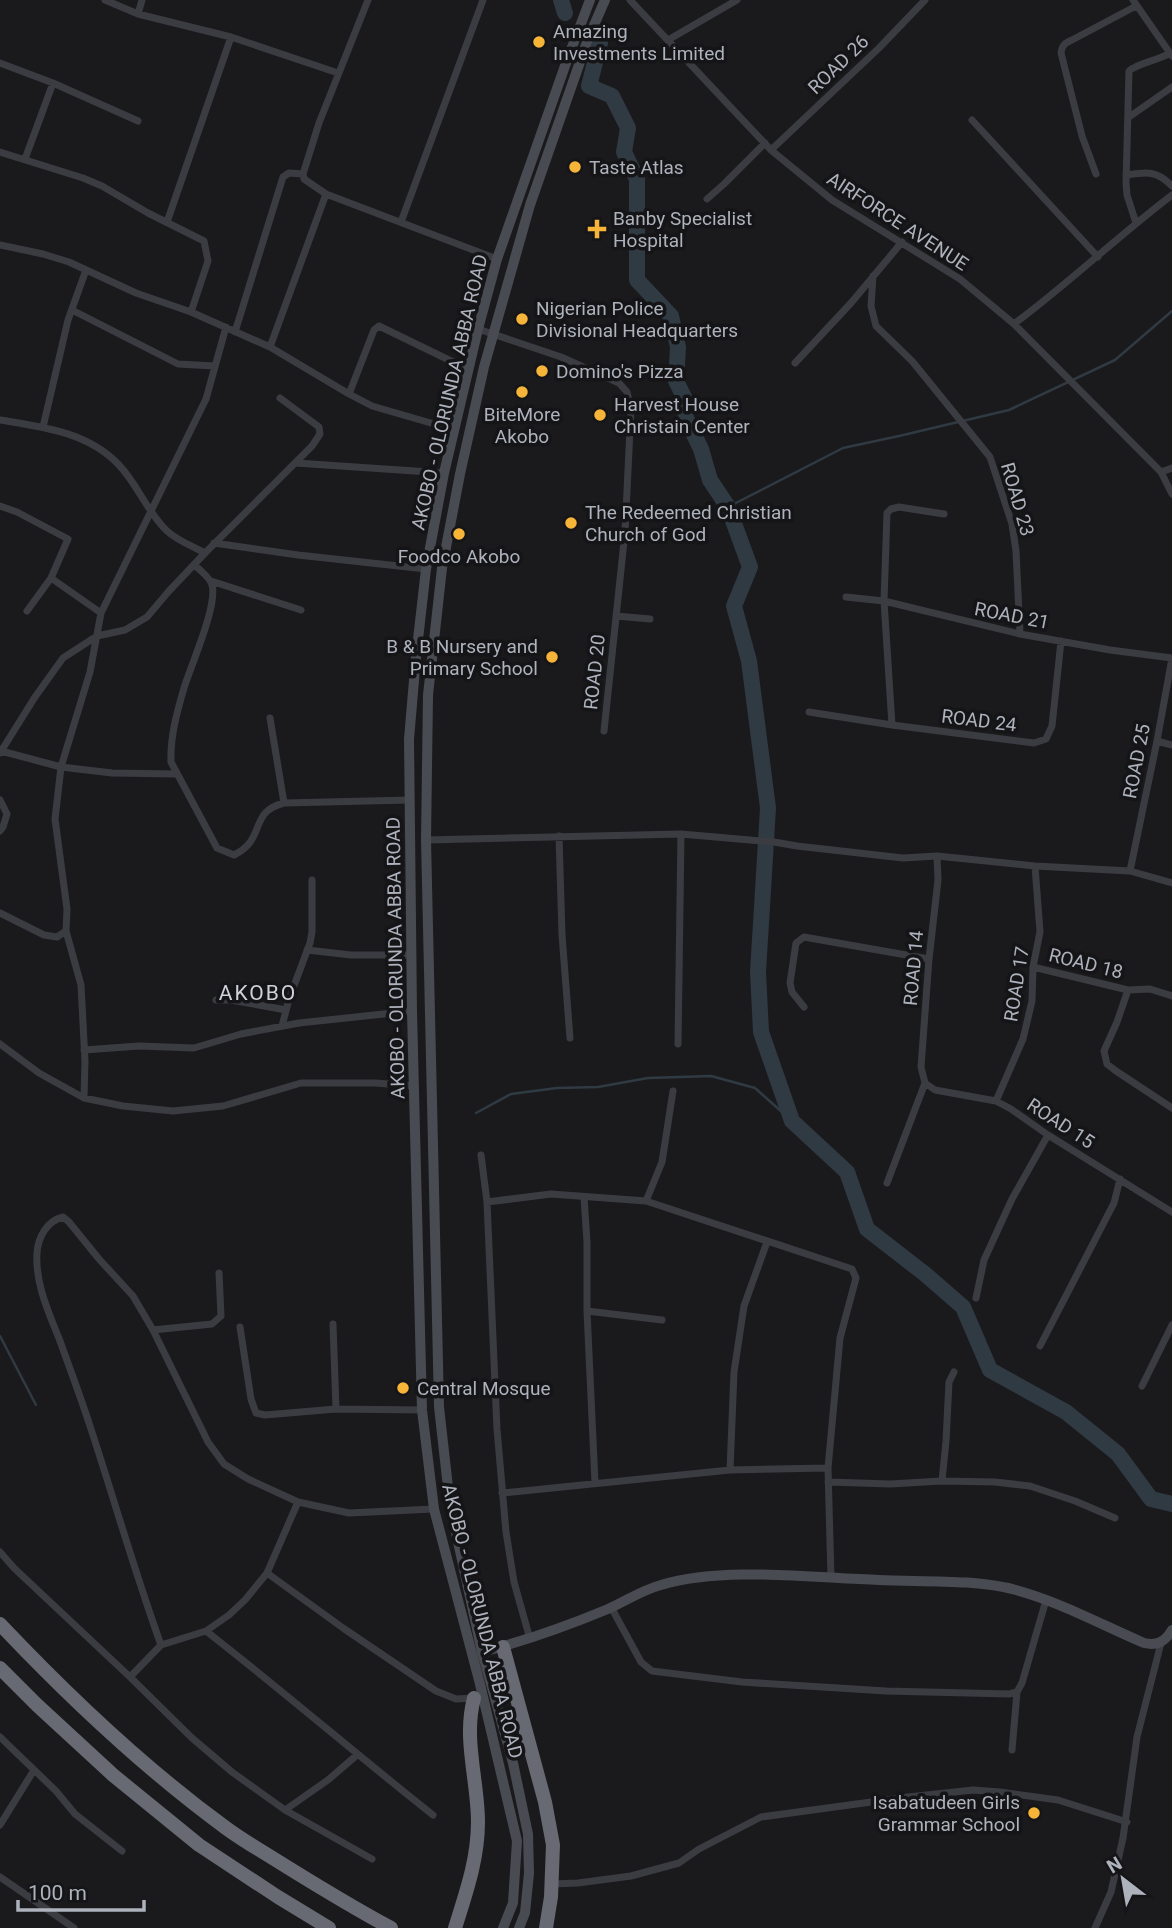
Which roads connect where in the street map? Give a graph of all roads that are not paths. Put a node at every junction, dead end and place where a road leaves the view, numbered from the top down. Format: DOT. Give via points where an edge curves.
graph roads {
  1 [pos="105,0"];
  2 [pos="142,0"];
  3 [pos="368,0"];
  4 [pos="483,0"];
  5 [pos="590,0"];
  6 [pos="605,0"];
  7 [pos="630,0"];
  8 [pos="737,0"];
  9 [pos="925,0"];
  10 [pos="1134,3"];
  11 [pos="138,14"];
  12 [pos="231,37"];
  13 [pos="668,40"];
  14 [pos="1171,55"];
  15 [pos="0,63"];
  16 [pos="338,73"];
  17 [pos="53,83"];
  18 [pos="1172,86"];
  19 [pos="1129,117"];
  20 [pos="972,120"];
  21 [pos="138,121"];
  22 [pos="765,143"];
  23 [pos="771,150"];
  24 [pos="0,152"];
  25 [pos="25,159"];
  26 [pos="303,174"];
  27 [pos="1096,174"];
  28 [pos="1126,175"];
  29 [pos="1172,186"];
  30 [pos="326,194"];
  31 [pos="1172,195"];
  32 [pos="707,199"];
  33 [pos="167,222"];
  34 [pos="401,222"];
  35 [pos="1136,223"];
  36 [pos="902,242"];
  37 [pos="0,245"];
  38 [pos="1098,257"];
  39 [pos="497,259"];
  40 [pos="86,270"];
  41 [pos="873,276"];
  42 [pos="72,310"];
  43 [pos="191,312"];
  44 [pos="1014,324"];
  45 [pos="226,327"];
  46 [pos="478,329"];
  47 [pos="235,332"];
  48 [pos="494,333"];
  49 [pos="270,347"];
  50 [pos="795,363"];
  51 [pos="215,366"];
  52 [pos="469,368"];
  53 [pos="349,394"];
  54 [pos="280,398"];
  55 [pos="0,421"];
  56 [pos="43,427"];
  57 [pos="455,430"];
  58 [pos="296,463"];
  59 [pos="1172,468"];
  60 [pos="1161,472"];
  61 [pos="444,473"];
  62 [pos="1172,494"];
  63 [pos="0,506"];
  64 [pos="152,512"];
  65 [pos="944,514"];
  66 [pos="432,537"];
  67 [pos="447,540"];
  68 [pos="214,543"];
  69 [pos="205,553"];
  70 [pos="195,565"];
  71 [pos="426,569"];
  72 [pos="51,578"];
  73 [pos="211,581"];
  74 [pos="846,597"];
  75 [pos="884,601"];
  76 [pos="302,610"];
  77 [pos="27,611"];
  78 [pos="101,613"];
  79 [pos="616,616"];
  80 [pos="650,619"];
  81 [pos="1020,634"];
  82 [pos="97,636"];
  83 [pos="1062,641"];
  84 [pos="1172,658"];
  85 [pos="809,712"];
  86 [pos="271,718"];
  87 [pos="892,725"];
  88 [pos="604,732"];
  89 [pos="1157,741"];
  90 [pos="1172,746"];
  91 [pos="0,752"];
  92 [pos="61,767"];
  93 [pos="176,774"];
  94 [pos="0,800"];
  95 [pos="410,800"];
  96 [pos="284,803"];
  97 [pos="0,831"];
  98 [pos="681,834"];
  99 [pos="558,836"];
  100 [pos="426,840"];
  101 [pos="937,856"];
  102 [pos="1035,866"];
  103 [pos="1130,871"];
  104 [pos="312,880"];
  105 [pos="1172,883"];
  106 [pos="0,913"];
  107 [pos="66,931"];
  108 [pos="307,950"];
  109 [pos="411,956"];
  110 [pos="929,959"];
  111 [pos="1033,967"];
  112 [pos="1128,990"];
  113 [pos="412,992"];
  114 [pos="428,992"];
  115 [pos="1172,996"];
  116 [pos="216,1000"];
  117 [pos="804,1007"];
  118 [pos="286,1010"];
  119 [pos="412,1011"];
  120 [pos="282,1026"];
  121 [pos="570,1038"];
  122 [pos="0,1044"];
  123 [pos="678,1044"];
  124 [pos="84,1050"];
  125 [pos="925,1083"];
  126 [pos="415,1086"];
  127 [pos="673,1091"];
  128 [pos="84,1098"];
  129 [pos="996,1101"];
  130 [pos="1172,1108"];
  131 [pos="1048,1135"];
  132 [pos="481,1155"];
  133 [pos="1120,1179"];
  134 [pos="887,1183"];
  135 [pos="584,1197"];
  136 [pos="646,1201"];
  137 [pos="487,1202"];
  138 [pos="1172,1212"];
  139 [pos="767,1242"];
  140 [pos="219,1273"];
  141 [pos="976,1298"];
  142 [pos="587,1311"];
  143 [pos="662,1320"];
  144 [pos="333,1324"];
  145 [pos="1172,1325"];
  146 [pos="240,1327"];
  147 [pos="153,1330"];
  148 [pos="1040,1346"];
  149 [pos="954,1372"];
  150 [pos="1142,1385"];
  151 [pos="336,1409"];
  152 [pos="422,1410"];
  153 [pos="441,1429"];
  154 [pos="425,1430"];
  155 [pos="828,1468"];
  156 [pos="730,1470"];
  157 [pos="942,1480"];
  158 [pos="828,1482"];
  159 [pos="595,1483"];
  160 [pos="502,1493"];
  161 [pos="298,1502"];
  162 [pos="434,1509"];
  163 [pos="1115,1518"];
  164 [pos="0,1552"];
  165 [pos="267,1573"];
  166 [pos="831,1578"];
  167 [pos="1046,1600"];
  168 [pos="611,1607"];
  169 [pos="0,1624"];
  170 [pos="1172,1630"];
  171 [pos="206,1631"];
  172 [pos="530,1639"];
  173 [pos="1160,1643"];
  174 [pos="161,1645"];
  175 [pos="503,1647"];
  176 [pos="482,1652"];
  177 [pos="0,1668"];
  178 [pos="130,1677"];
  179 [pos="477,1691"];
  180 [pos="1017,1692"];
  181 [pos="0,1737"];
  182 [pos="1012,1750"];
  183 [pos="357,1755"];
  184 [pos="34,1770"];
  185 [pos="285,1810"];
  186 [pos="433,1815"];
  187 [pos="1127,1822"];
  188 [pos="0,1825"];
  189 [pos="122,1850"];
  190 [pos="372,1859"];
  191 [pos="0,1877"];
  192 [pos="551,1884"];
  193 [pos="69,1927"];
  194 [pos="329,1928"];
  195 [pos="391,1928"];
  196 [pos="455,1928"];
  197 [pos="503,1928"];
  198 [pos="519,1928"];
  199 [pos="546,1928"];
  200 [pos="1095,1928"];
  1 -- 11 [label="street"];
  2 -- 11 [label="street"];
  3 -- 16 [label="street"];
  4 -- 34 [label="street"];
  5 -- 39 [label="main road, AKOBO - OLORUNDA ABBA ROAD"];
  6 -- 48 [label="main road, AKOBO - OLORUNDA ABBA ROAD" via="530,205"];
  7 -- 13 [label="street, AIRFORCE AVENUE"];
  8 -- 13 [label="street"];
  9 -- 23 [label="street, ROAD 26"];
  10 -- 14 [label="street"];
  10 -- 27 [label="street" via="1062,48 1082,136"];
  11 -- 12 [label="street"];
  12 -- 16 [label="street"];
  12 -- 33 [label="street"];
  13 -- 22 [label="street, AIRFORCE AVENUE"];
  14 -- 19 [label="street" via="1131,68"];
  15 -- 17 [label="street"];
  16 -- 26 [label="street"];
  17 -- 21 [label="street"];
  17 -- 25 [label="street"];
  18 -- 19 [label="street"];
  19 -- 28 [label="street"];
  20 -- 38 [label="street"];
  22 -- 23 [label="street, AIRFORCE AVENUE"];
  22 -- 32 [label="street"];
  23 -- 36 [label="street, AIRFORCE AVENUE" via="832,200"];
  24 -- 25 [label="street"];
  25 -- 33 [label="street" via="102,186"];
  26 -- 30 [label="street" via="303,179"];
  26 -- 47 [label="street" via="283,177"];
  28 -- 29 [label="street" via="1153,173"];
  28 -- 35 [label="street"];
  30 -- 34 [label="street"];
  30 -- 49 [label="street"];
  31 -- 35 [label="street"];
  33 -- 43 [label="street" via="204,241 206,248 208,261"];
  34 -- 39 [label="street"];
  35 -- 38 [label="street"];
  36 -- 41 [label="street"];
  36 -- 44 [label="street, AIRFORCE AVENUE" via="960,279"];
  37 -- 40 [label="street"];
  38 -- 44 [label="street"];
  39 -- 46 [label="main road, AKOBO - OLORUNDA ABBA ROAD"];
  40 -- 42 [label="street"];
  40 -- 43 [label="street"];
  41 -- 50 [label="street"];
  41 -- 81 [label="street, ROAD 23" via="871,306 876,326 912,361 990,457 1012,524"];
  42 -- 51 [label="street" via="178,364"];
  42 -- 56 [label="street"];
  43 -- 45 [label="street"];
  44 -- 60 [label="street, AIRFORCE AVENUE"];
  45 -- 47 [label="street"];
  45 -- 51 [label="street"];
  46 -- 48 [label="street"];
  46 -- 52 [label="main road, AKOBO - OLORUNDA ABBA ROAD"];
  47 -- 49 [label="street"];
  48 -- 67 [label="main road, AKOBO - OLORUNDA ABBA ROAD"];
  48 -- 79 [label="street, ROAD 20" via="561,357 627,391 631,421"];
  49 -- 53 [label="street"];
  51 -- 64 [label="street" via="206,399"];
  52 -- 53 [label="street" via="379,326"];
  52 -- 57 [label="main road, AKOBO - OLORUNDA ABBA ROAD"];
  53 -- 57 [label="street" via="372,406"];
  54 -- 58 [label="street" via="321,431"];
  55 -- 56 [label="street"];
  56 -- 64 [label="street" via="75,435 109,456"];
  57 -- 61 [label="main road, AKOBO - OLORUNDA ABBA ROAD"];
  58 -- 61 [label="street"];
  58 -- 68 [label="street"];
  59 -- 60 [label="street"];
  60 -- 62 [label="street"];
  61 -- 66 [label="main road, AKOBO - OLORUNDA ABBA ROAD"];
  63 -- 72 [label="street" via="68,539"];
  64 -- 69 [label="street" via="180,541"];
  64 -- 78 [label="street"];
  65 -- 75 [label="street" via="899,507 887,513"];
  66 -- 67 [label="main road"];
  66 -- 71 [label="main road, AKOBO - OLORUNDA ABBA ROAD"];
  67 -- 100 [label="main road, AKOBO - OLORUNDA ABBA ROAD" via="428,695"];
  68 -- 69 [label="street"];
  68 -- 71 [label="street"];
  69 -- 70 [label="street"];
  70 -- 73 [label="street"];
  70 -- 82 [label="street" via="148,617 125,630"];
  71 -- 95 [label="main road, AKOBO - OLORUNDA ABBA ROAD" via="411,709"];
  72 -- 77 [label="street"];
  72 -- 78 [label="street"];
  73 -- 76 [label="street"];
  73 -- 93 [label="street" via="213,598 170,748"];
  74 -- 75 [label="street, ROAD 21"];
  75 -- 81 [label="street, ROAD 21"];
  75 -- 87 [label="street"];
  78 -- 82 [label="street"];
  79 -- 80 [label="street, ROAD 20"];
  79 -- 88 [label="street, ROAD 20"];
  81 -- 83 [label="street, ROAD 21"];
  82 -- 91 [label="street" via="63,658"];
  82 -- 92 [label="street"];
  83 -- 84 [label="street, ROAD 21"];
  83 -- 87 [label="street, ROAD 24" via="1052,726 1046,739 1034,743"];
  84 -- 89 [label="street, ROAD 25"];
  85 -- 87 [label="street, ROAD 24"];
  86 -- 96 [label="street"];
  89 -- 90 [label="street"];
  89 -- 103 [label="street, ROAD 25"];
  91 -- 92 [label="street"];
  92 -- 93 [label="street"];
  92 -- 107 [label="street" via="55,819 68,909"];
  93 -- 96 [label="street" via="216,848 234,855 255,837 265,811"];
  94 -- 97 [label="street" via="7,814"];
  95 -- 96 [label="street"];
  95 -- 109 [label="main road, AKOBO - OLORUNDA ABBA ROAD"];
  98 -- 99 [label="street"];
  98 -- 101 [label="street" via="903,858"];
  98 -- 123 [label="street"];
  99 -- 100 [label="street"];
  99 -- 121 [label="street"];
  100 -- 114 [label="main road, AKOBO - OLORUNDA ABBA ROAD"];
  101 -- 102 [label="street"];
  101 -- 110 [label="street, ROAD 14" via="939,880"];
  102 -- 103 [label="street"];
  102 -- 111 [label="street, ROAD 17" via="1040,932"];
  103 -- 105 [label="street"];
  104 -- 108 [label="street" via="312,932"];
  106 -- 107 [label="street" via="44,935 57,937"];
  107 -- 124 [label="street" via="81,985"];
  108 -- 109 [label="street"];
  108 -- 118 [label="street"];
  109 -- 113 [label="main road, AKOBO - OLORUNDA ABBA ROAD"];
  110 -- 117 [label="street" via="804,937 796,943 790,983"];
  110 -- 125 [label="street, ROAD 14" via="920,1067"];
  111 -- 112 [label="street, ROAD 18"];
  111 -- 129 [label="street, ROAD 17" via="1032,1001 1023,1039"];
  112 -- 115 [label="street, ROAD 18" via="1150,989"];
  112 -- 130 [label="street" via="1104,1051 1107,1063"];
  113 -- 114 [label="main road"];
  113 -- 119 [label="main road, AKOBO - OLORUNDA ABBA ROAD"];
  114 -- 153 [label="main road, AKOBO - OLORUNDA ABBA ROAD"];
  116 -- 118 [label="street"];
  118 -- 120 [label="street"];
  119 -- 120 [label="street"];
  119 -- 126 [label="main road, AKOBO - OLORUNDA ABBA ROAD"];
  120 -- 124 [label="street" via="194,1048"];
  122 -- 128 [label="street" via="38,1073"];
  124 -- 128 [label="street"];
  125 -- 129 [label="street, ROAD 15" via="935,1090"];
  125 -- 134 [label="street"];
  126 -- 128 [label="street" via="301,1083 223,1106 173,1111"];
  126 -- 152 [label="main road, AKOBO - OLORUNDA ABBA ROAD"];
  127 -- 136 [label="street" via="662,1162"];
  129 -- 131 [label="street, ROAD 15"];
  131 -- 133 [label="street, ROAD 15"];
  131 -- 141 [label="street" via="984,1259"];
  132 -- 137 [label="street"];
  133 -- 138 [label="street, ROAD 15"];
  133 -- 148 [label="street" via="1114,1203"];
  135 -- 136 [label="street"];
  135 -- 137 [label="street" via="551,1194"];
  135 -- 142 [label="street"];
  136 -- 139 [label="street"];
  137 -- 160 [label="street"];
  139 -- 155 [label="street" via="852,1269 856,1278 839,1338"];
  139 -- 156 [label="street" via="744,1306 734,1372"];
  140 -- 147 [label="street" via="221,1316 217,1321"];
  142 -- 143 [label="street"];
  142 -- 159 [label="street"];
  144 -- 151 [label="street"];
  145 -- 150 [label="street"];
  146 -- 151 [label="street" via="256,1413"];
  147 -- 161 [label="street" via="208,1443 223,1464"];
  147 -- 174 [label="street" via="133,1296 69,1222 63,1217 47,1225 37,1252 40,1283"];
  149 -- 157 [label="street" via="949,1382"];
  151 -- 152 [label="street"];
  152 -- 154 [label="main road, AKOBO - OLORUNDA ABBA ROAD"];
  153 -- 154 [label="main road"];
  153 -- 176 [label="main road, AKOBO - OLORUNDA ABBA ROAD" via="450,1505"];
  154 -- 162 [label="main road, AKOBO - OLORUNDA ABBA ROAD"];
  155 -- 156 [label="street"];
  155 -- 158 [label="street"];
  156 -- 159 [label="street"];
  157 -- 158 [label="street"];
  157 -- 163 [label="street" via="1030,1486"];
  158 -- 166 [label="street"];
  159 -- 160 [label="street"];
  160 -- 172 [label="street" via="510,1560"];
  161 -- 162 [label="street" via="349,1513"];
  161 -- 165 [label="street"];
  162 -- 179 [label="main road, AKOBO - OLORUNDA ABBA ROAD"];
  164 -- 178 [label="street"];
  165 -- 171 [label="street" via="238,1607"];
  165 -- 179 [label="street" via="436,1690 456,1699"];
  166 -- 167 [label="main road" via="996,1586"];
  166 -- 168 [label="main road" via="700,1577 662,1584"];
  167 -- 173 [label="main road" via="1144,1643"];
  167 -- 180 [label="street"];
  168 -- 172 [label="main road"];
  168 -- 180 [label="street" via="641,1662 652,1671 886,1691"];
  169 -- 195 [label="highway" via="100,1724 166,1781 228,1829"];
  170 -- 173 [label="main road"];
  171 -- 174 [label="street"];
  171 -- 183 [label="street"];
  172 -- 175 [label="main road"];
  173 -- 187 [label="street" via="1137,1737"];
  174 -- 178 [label="street"];
  175 -- 176 [label="main road"];
  175 -- 192 [label="highway" via="545,1802 553,1846"];
  176 -- 198 [label="main road, AKOBO - OLORUNDA ABBA ROAD" via="528,1834 529,1873"];
  177 -- 194 [label="highway" via="113,1775 200,1845"];
  178 -- 185 [label="street" via="192,1738"];
  179 -- 196 [label="highway" via="470,1712 477,1846"];
  179 -- 197 [label="main road, AKOBO - OLORUNDA ABBA ROAD" via="517,1841 513,1903"];
  180 -- 182 [label="street"];
  181 -- 184 [label="street"];
  183 -- 185 [label="street"];
  183 -- 186 [label="street"];
  184 -- 188 [label="street"];
  184 -- 189 [label="street" via="75,1814"];
  185 -- 190 [label="street"];
  187 -- 192 [label="street" via="1058,1800 973,1790 761,1817 679,1863 631,1876"];
  187 -- 200 [label="street" via="1111,1892"];
  191 -- 193 [label="street"];
  192 -- 199 [label="highway"];
}
